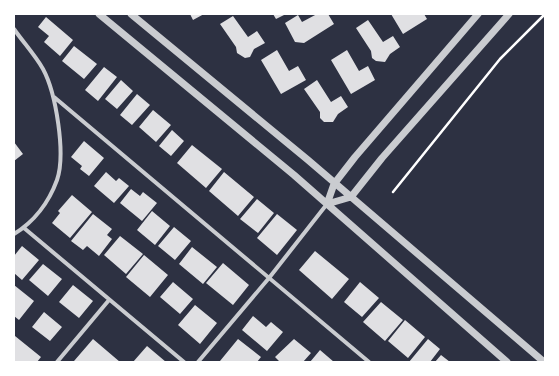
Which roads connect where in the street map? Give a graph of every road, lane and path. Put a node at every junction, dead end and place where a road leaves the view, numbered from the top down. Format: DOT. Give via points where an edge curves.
graph roads {
  1 [pos="99,14"];
  2 [pos="131,14"];
  3 [pos="478,14"];
  4 [pos="510,14"];
  5 [pos="545,14"];
  6 [pos="14,29"];
  7 [pos="54,97"];
  8 [pos="334,184"];
  9 [pos="393,192"];
  10 [pos="351,197"];
  11 [pos="327,204"];
  12 [pos="24,228"];
  13 [pos="14,234"];
  14 [pos="269,278"];
  15 [pos="109,300"];
  16 [pos="56,362"];
  17 [pos="184,362"];
  18 [pos="198,362"];
  19 [pos="369,362"];
  20 [pos="507,362"];
  21 [pos="544,362"];
  1 -- 11 [label="street"];
  2 -- 8 [label="street"];
  3 -- 8 [label="street" via="355,156"];
  4 -- 10 [label="street" via="382,158"];
  5 -- 9 [label="path" via="500,59"];
  6 -- 7 [label="street" via="42,69"];
  7 -- 12 [label="street" via="59,136 57,180 35,218"];
  7 -- 14 [label="street"];
  8 -- 10 [label="street"];
  8 -- 11 [label="street"];
  10 -- 11 [label="street"];
  10 -- 21 [label="street"];
  11 -- 14 [label="street"];
  11 -- 20 [label="street"];
  12 -- 13 [label="street"];
  12 -- 15 [label="street"];
  14 -- 18 [label="street"];
  14 -- 19 [label="street"];
  15 -- 16 [label="street"];
  15 -- 17 [label="street"];
}
